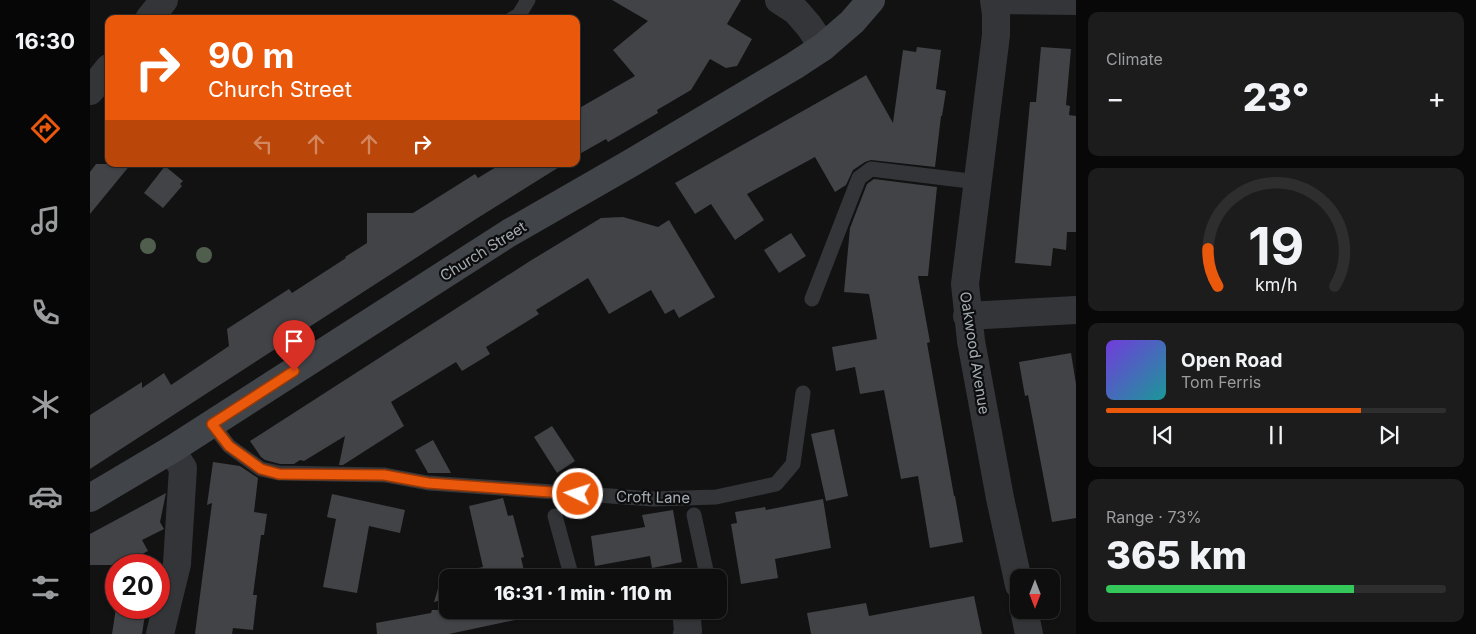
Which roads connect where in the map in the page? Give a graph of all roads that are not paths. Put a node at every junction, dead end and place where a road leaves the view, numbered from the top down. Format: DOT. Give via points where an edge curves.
graph roads {
  1 [pos="164,0"];
  2 [pos="528,0"];
  3 [pos="779,0"];
  4 [pos="872,0"];
  5 [pos="996,0"];
  6 [pos="1076,1"];
  7 [pos="152,15"];
  8 [pos="519,15"];
  9 [pos="823,47"];
  10 [pos="105,73"];
  11 [pos="90,92"];
  12 [pos="978,182"];
  13 [pos="812,299"];
  14 [pos="1076,310"];
  15 [pos="967,316"];
  16 [pos="803,394"];
  17 [pos="212,424"];
  18 [pos="171,450"];
  19 [pos="90,498"];
  20 [pos="694,515"];
  21 [pos="555,516"];
  22 [pos="570,569"];
  23 [pos="705,569"];
  24 [pos="1016,569"];
  25 [pos="687,619"];
  26 [pos="1026,619"];
  27 [pos="160,634"];
  28 [pos="687,634"];
  29 [pos="1029,634"];
  1 -- 7 [label="street"];
  2 -- 8 [label="lane"];
  3 -- 9 [label="street" via="796,11"];
  4 -- 9 [label="main road, Church Street"];
  5 -- 6 [label="street"];
  5 -- 12 [label="street, Oakwood Avenue" via="996,35"];
  9 -- 17 [label="main road, Church Street" via="509,233"];
  10 -- 11 [label="street"];
  12 -- 13 [label="lane" via="871,169 859,178"];
  12 -- 15 [label="street, Oakwood Avenue" via="965,284"];
  14 -- 15 [label="street"];
  15 -- 24 [label="street, Oakwood Avenue"];
  16 -- 17 [label="lane, Croft Lane" via="793,464 776,484 716,497 653,499 428,483 384,475 279,474 261,469 229,446"];
  17 -- 18 [label="main road, Church Street"];
  18 -- 19 [label="main road, Church Street"];
  18 -- 27 [label="street" via="183,468 178,554"];
  20 -- 23 [label="lane"];
  21 -- 22 [label="lane"];
  25 -- 28 [label="street"];
  26 -- 29 [label="street"];
}
